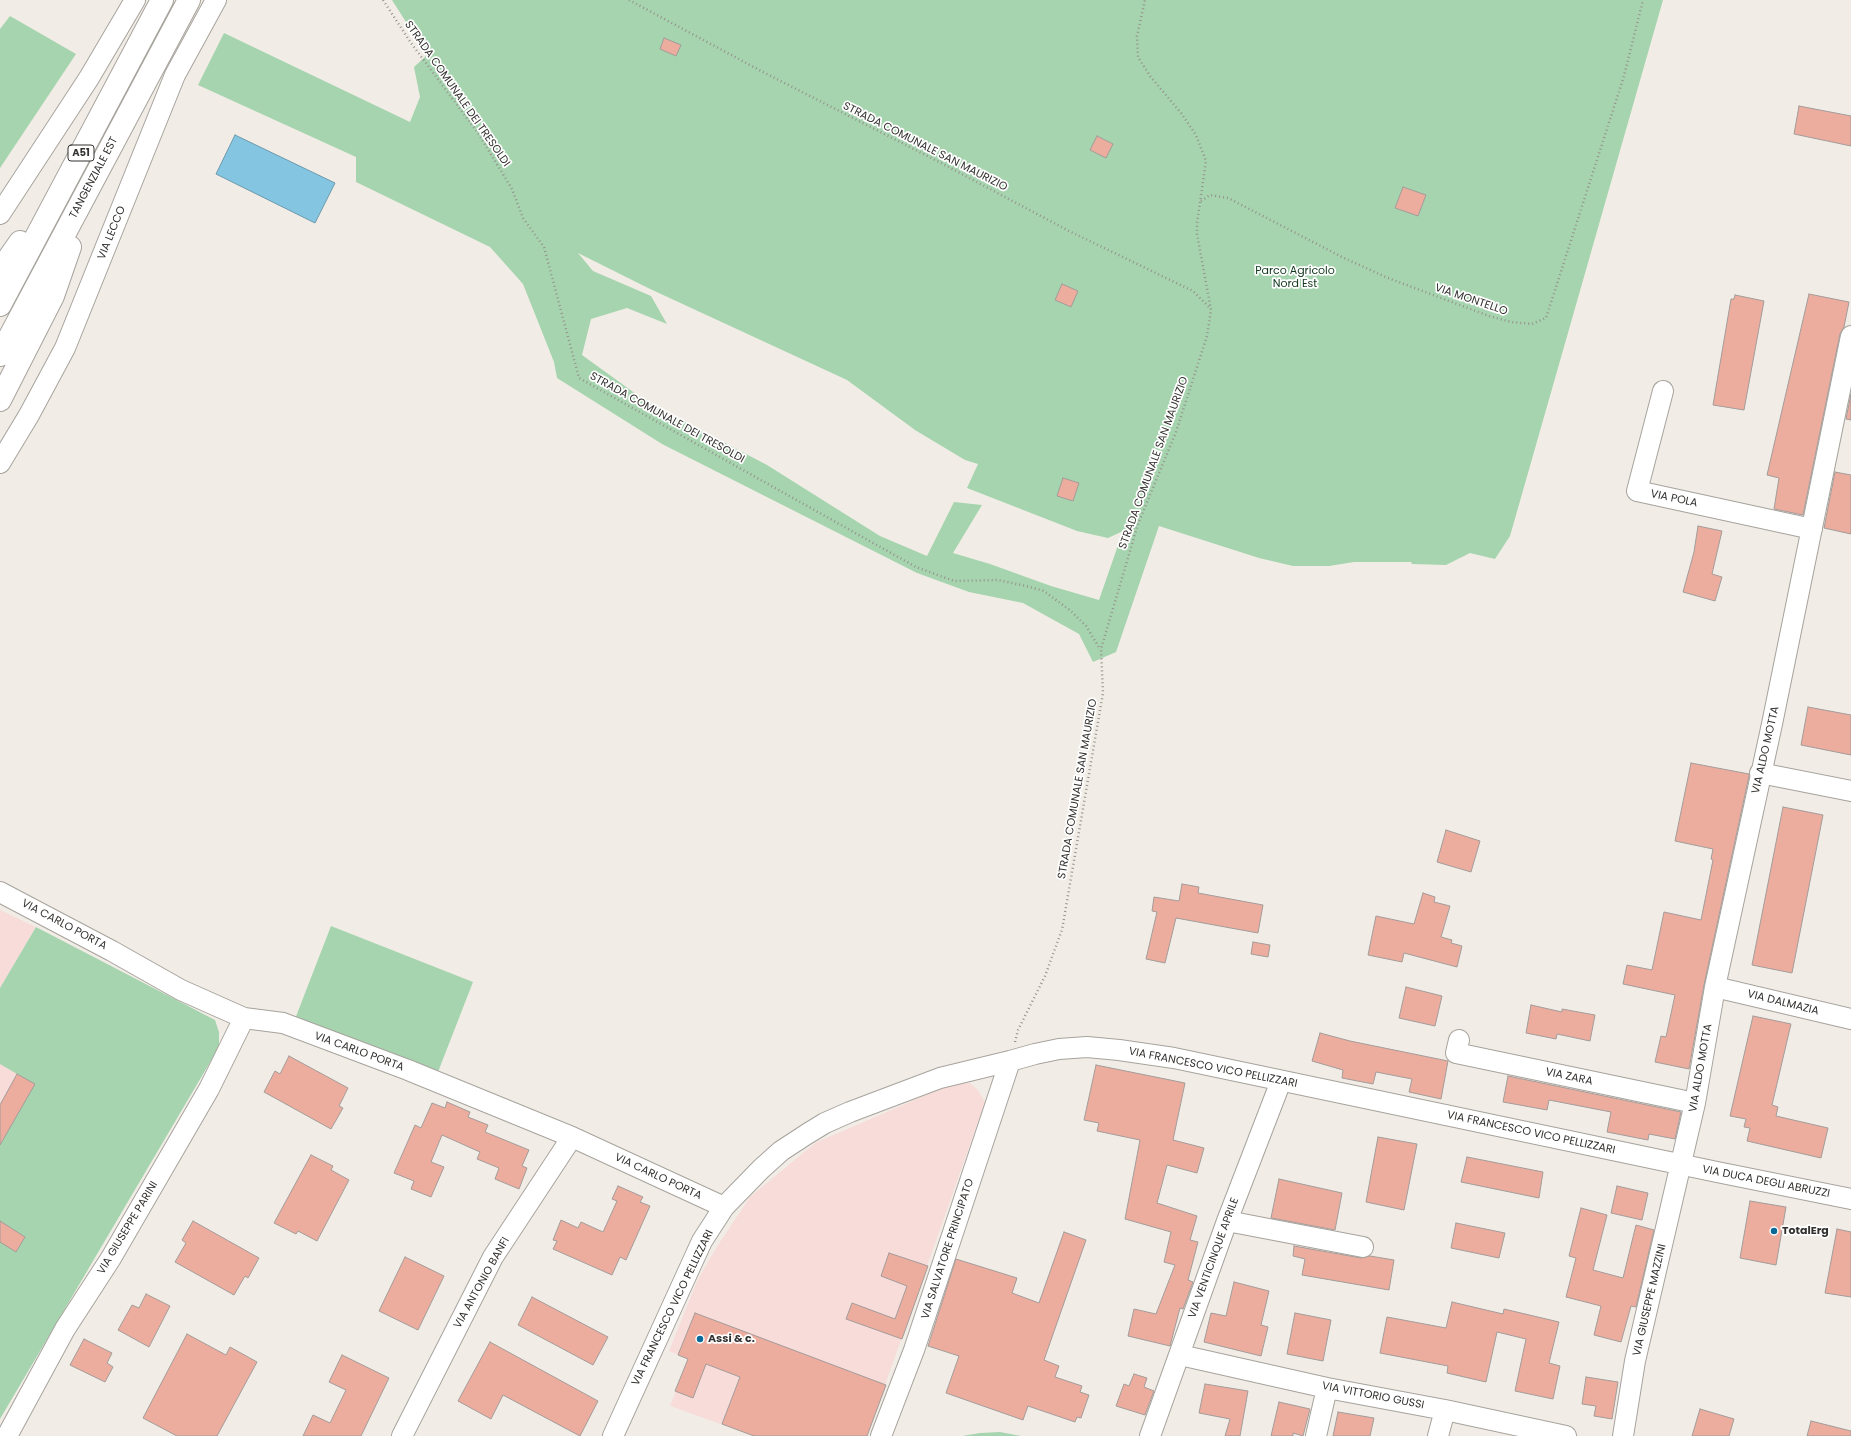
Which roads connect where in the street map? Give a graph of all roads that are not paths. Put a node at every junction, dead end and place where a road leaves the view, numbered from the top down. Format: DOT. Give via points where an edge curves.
graph roads {
  1 [pos="135,0"];
  2 [pos="162,0"];
  3 [pos="189,0"];
  4 [pos="216,0"];
  5 [pos="73,168"];
  6 [pos="98,171"];
  7 [pos="0,214"];
  8 [pos="0,271"];
  9 [pos="0,305"];
  10 [pos="1851,336"];
  11 [pos="0,355"];
  12 [pos="1663,391"];
  13 [pos="0,400"];
  14 [pos="0,463"];
  15 [pos="1812,529"];
  16 [pos="1760,773"];
  17 [pos="1851,791"];
  18 [pos="0,892"];
  19 [pos="1715,986"];
  20 [pos="244,1018"];
  21 [pos="1851,1019"];
  22 [pos="1458,1040"];
  23 [pos="1010,1061"];
  24 [pos="1281,1081"];
  25 [pos="1695,1103"];
  26 [pos="572,1137"];
  27 [pos="1681,1165"];
  28 [pos="1851,1198"];
  29 [pos="724,1207"];
  30 [pos="1227,1220"];
  31 [pos="1363,1247"];
  32 [pos="1180,1355"];
  33 [pos="1327,1388"];
  34 [pos="1445,1410"];
  35 [pos="1518,1431"];
  36 [pos="7,1436"];
  37 [pos="402,1436"];
  38 [pos="613,1436"];
  39 [pos="881,1436"];
  40 [pos="1150,1436"];
  41 [pos="1316,1436"];
  42 [pos="1438,1436"];
  43 [pos="1566,1436"];
  44 [pos="1623,1436"];
  1 -- 7 [label="street" via="89,78"];
  2 -- 5 [label="highway, A51"];
  3 -- 6 [label="highway, TANGENZIALE EST / A51"];
  4 -- 14 [label="street, VIA LECCO" via="175,75 65,348"];
  5 -- 8 [label="highway"];
  5 -- 9 [label="highway, A51"];
  6 -- 11 [label="highway, TANGENZIALE EST / A51"];
  6 -- 13 [label="highway" via="53,296"];
  10 -- 15 [label="street, VIA ALDO MOTTA"];
  12 -- 15 [label="street, VIA POLA" via="1637,491"];
  15 -- 16 [label="street, VIA ALDO MOTTA"];
  16 -- 17 [label="street"];
  16 -- 19 [label="street, VIA ALDO MOTTA"];
  18 -- 20 [label="street, VIA CARLO PORTA" via="181,990"];
  19 -- 21 [label="street, VIA DALMAZIA"];
  19 -- 25 [label="street, VIA ALDO MOTTA"];
  20 -- 26 [label="street, VIA CARLO PORTA" via="283,1023"];
  20 -- 36 [label="street, VIA GIUSEPPE PARINI" via="209,1089 111,1258 65,1328"];
  22 -- 25 [label="street, VIA ZARA" via="1456,1053"];
  23 -- 24 [label="street, VIA FRANCESCO VICO PELLIZZARI" via="1059,1049 1087,1047 1174,1058"];
  23 -- 29 [label="street, VIA FRANCESCO VICO PELLIZZARI" via="940,1078 893,1094 825,1123 781,1151 740,1188"];
  23 -- 39 [label="street, VIA SALVATORE PRINCIPATO" via="914,1350"];
  24 -- 27 [label="street, VIA FRANCESCO VICO PELLIZZARI"];
  24 -- 30 [label="street, VIA VENTICINQUE APRILE"];
  25 -- 27 [label="street, VIA ALDO MOTTA"];
  26 -- 29 [label="street, VIA CARLO PORTA"];
  26 -- 37 [label="street, VIA ANTONIO BANFI" via="494,1257"];
  27 -- 28 [label="street, VIA DUCA DEGLI ABRUZZI"];
  27 -- 44 [label="street, VIA GIUSEPPE MAZZINI" via="1635,1361"];
  29 -- 38 [label="street, VIA FRANCESCO VICO PELLIZZARI" via="702,1241"];
  30 -- 31 [label="street"];
  30 -- 32 [label="street, VIA VENTICINQUE APRILE"];
  32 -- 33 [label="street, VIA VITTORIO GUSSI"];
  32 -- 40 [label="street, VIA VENTICINQUE APRILE"];
  33 -- 34 [label="street, VIA VITTORIO GUSSI"];
  33 -- 41 [label="street"];
  34 -- 35 [label="street, VIA VITTORIO GUSSI"];
  34 -- 42 [label="street"];
  35 -- 43 [label="street, VIA VITTORIO GUSSI"];
}
